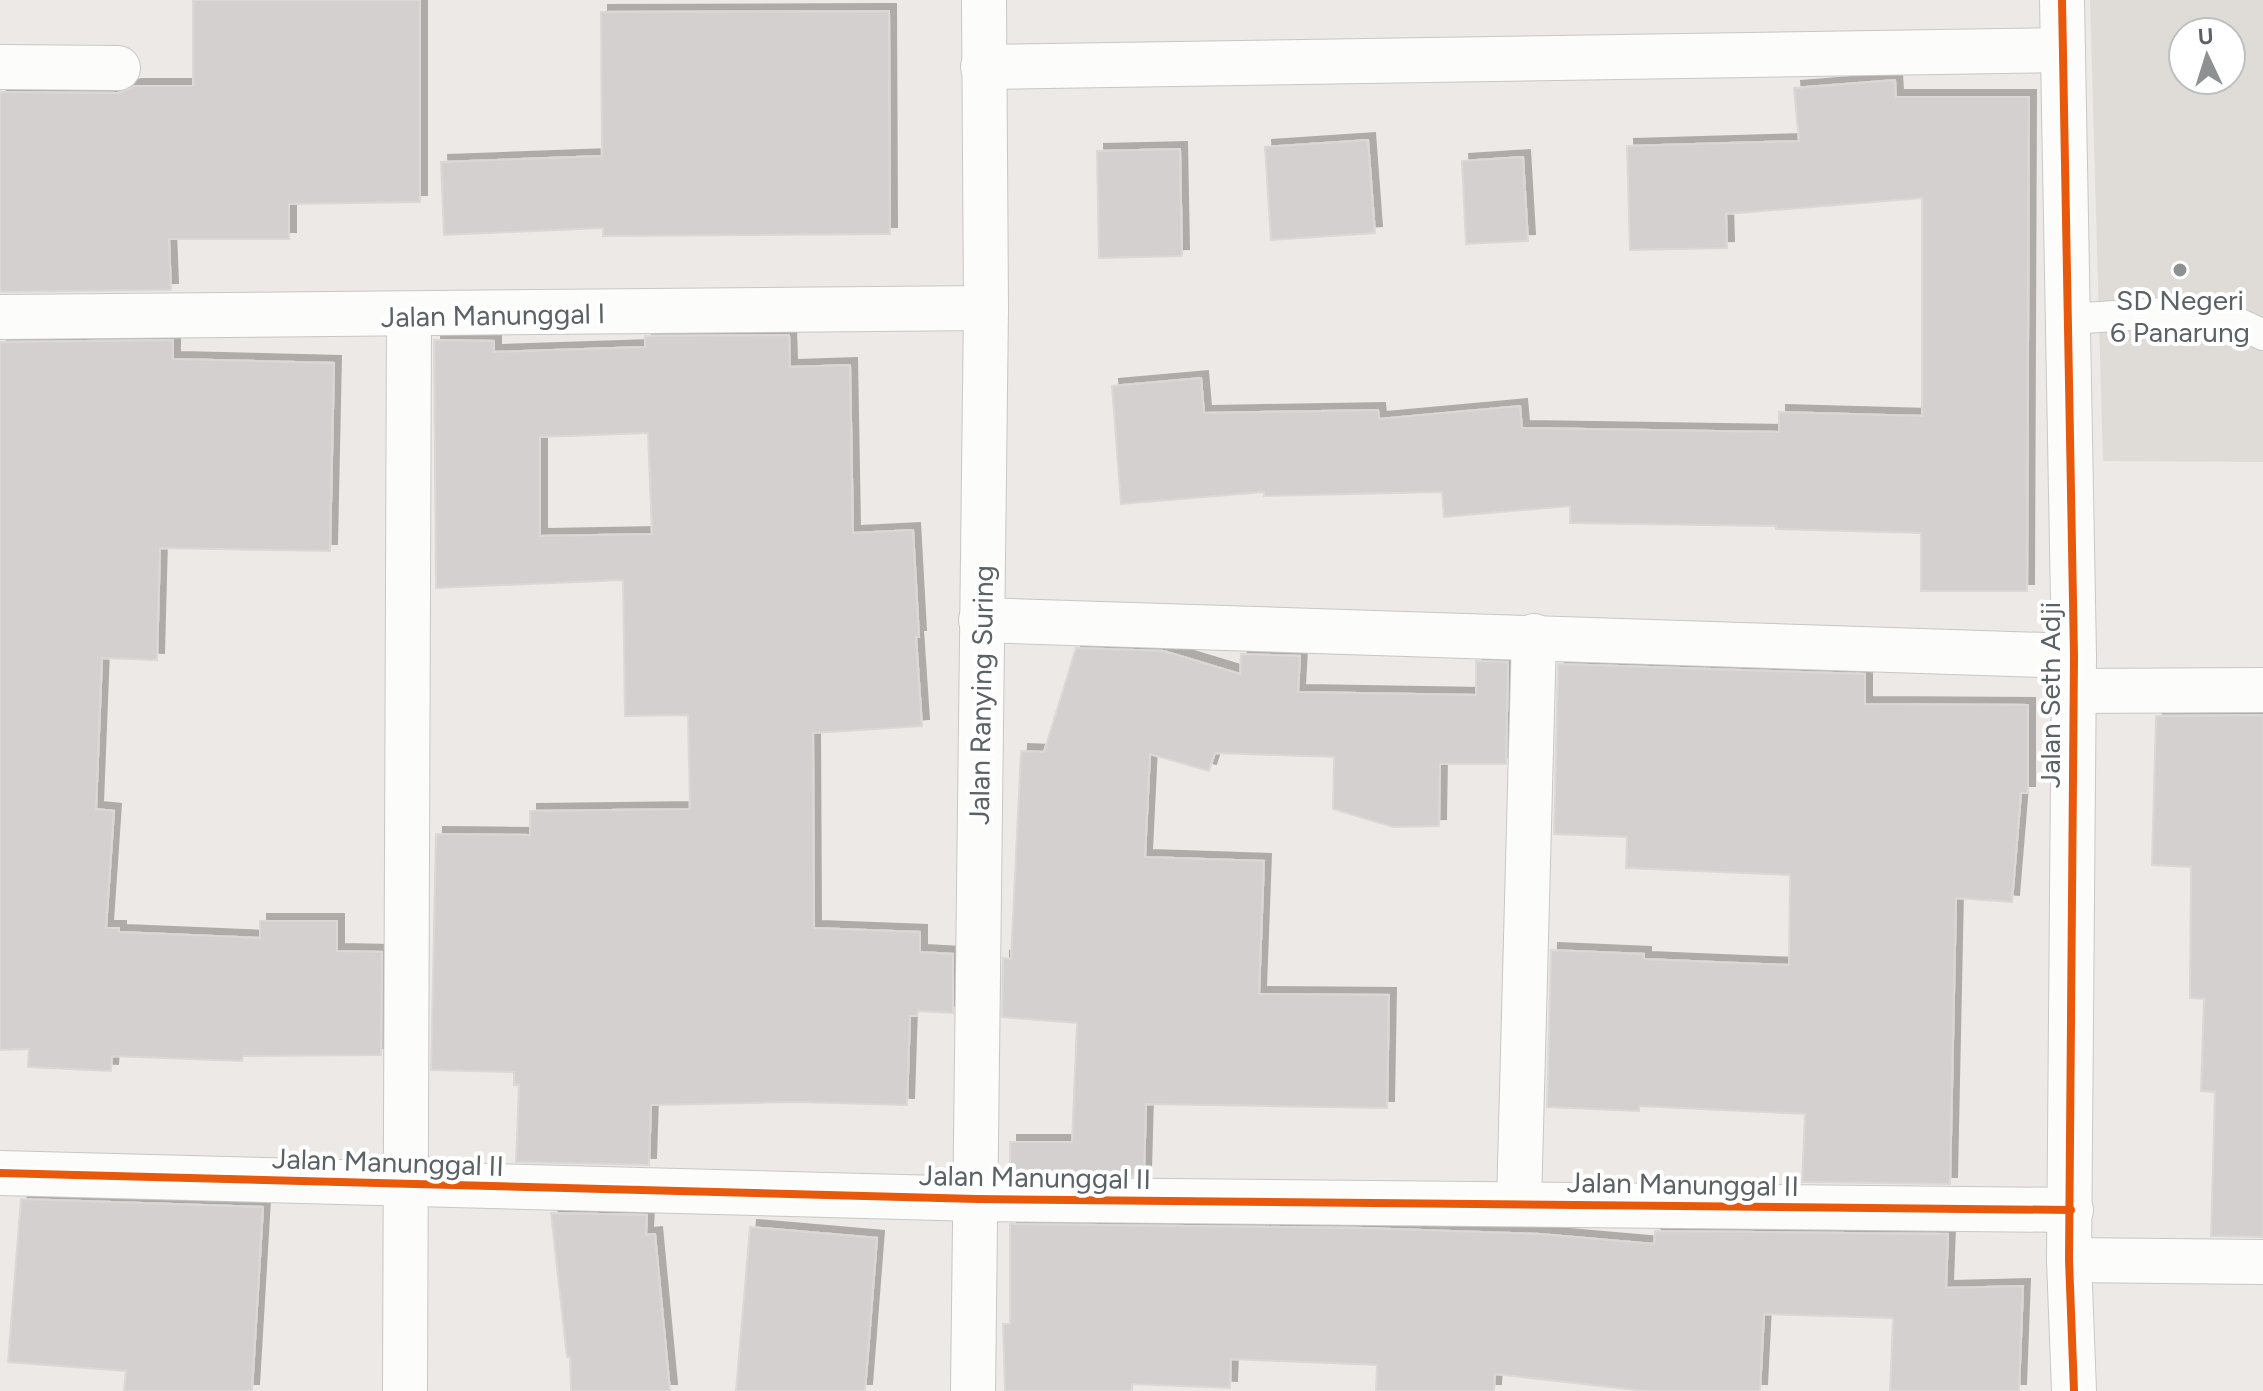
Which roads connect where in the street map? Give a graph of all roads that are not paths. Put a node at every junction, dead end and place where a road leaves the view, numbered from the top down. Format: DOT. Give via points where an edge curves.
graph roads {
  1 [pos="984,0"];
  2 [pos="2062,0"];
  3 [pos="2063,50"];
  4 [pos="0,67"];
  5 [pos="983,67"];
  6 [pos="118,68"];
  7 [pos="986,308"];
  8 [pos="409,316"];
  9 [pos="0,317"];
  10 [pos="2068,319"];
  11 [pos="2263,335"];
  12 [pos="981,620"];
  13 [pos="1534,636"];
  14 [pos="2073,674"];
  15 [pos="2263,690"];
  16 [pos="0,1173"];
  17 [pos="404,1184"];
  18 [pos="977,1199"];
  19 [pos="1519,1204"];
  20 [pos="2071,1210"];
  21 [pos="2069,1260"];
  22 [pos="2263,1262"];
  23 [pos="405,1391"];
  24 [pos="973,1391"];
  25 [pos="2074,1391"];
  1 -- 5 [label="street, Jalan Ranying Suring"];
  2 -- 3 [label="street, Jalan Seth Adji"];
  3 -- 5 [label="street"];
  3 -- 10 [label="street, Jalan Seth Adji"];
  4 -- 6 [label="street"];
  5 -- 7 [label="street, Jalan Ranying Suring"];
  7 -- 8 [label="street, Jalan Manunggal I"];
  7 -- 12 [label="street, Jalan Ranying Suring"];
  8 -- 9 [label="street, Jalan Manunggal I"];
  8 -- 17 [label="street"];
  10 -- 11 [label="lane" via="2211,310"];
  10 -- 14 [label="street, Jalan Seth Adji"];
  12 -- 13 [label="street"];
  12 -- 18 [label="street, Jalan Ranying Suring"];
  13 -- 14 [label="street"];
  13 -- 19 [label="street"];
  14 -- 15 [label="street"];
  14 -- 20 [label="street, Jalan Seth Adji"];
  16 -- 17 [label="street, Jalan Manunggal II"];
  17 -- 18 [label="street, Jalan Manunggal II"];
  17 -- 23 [label="street"];
  18 -- 19 [label="street, Jalan Manunggal II"];
  18 -- 24 [label="street, Jalan Ranying Suring"];
  19 -- 20 [label="street, Jalan Manunggal II"];
  20 -- 21 [label="street, Jalan Seth Adji"];
  21 -- 22 [label="street"];
  21 -- 25 [label="street, Jalan Seth Adji"];
}
